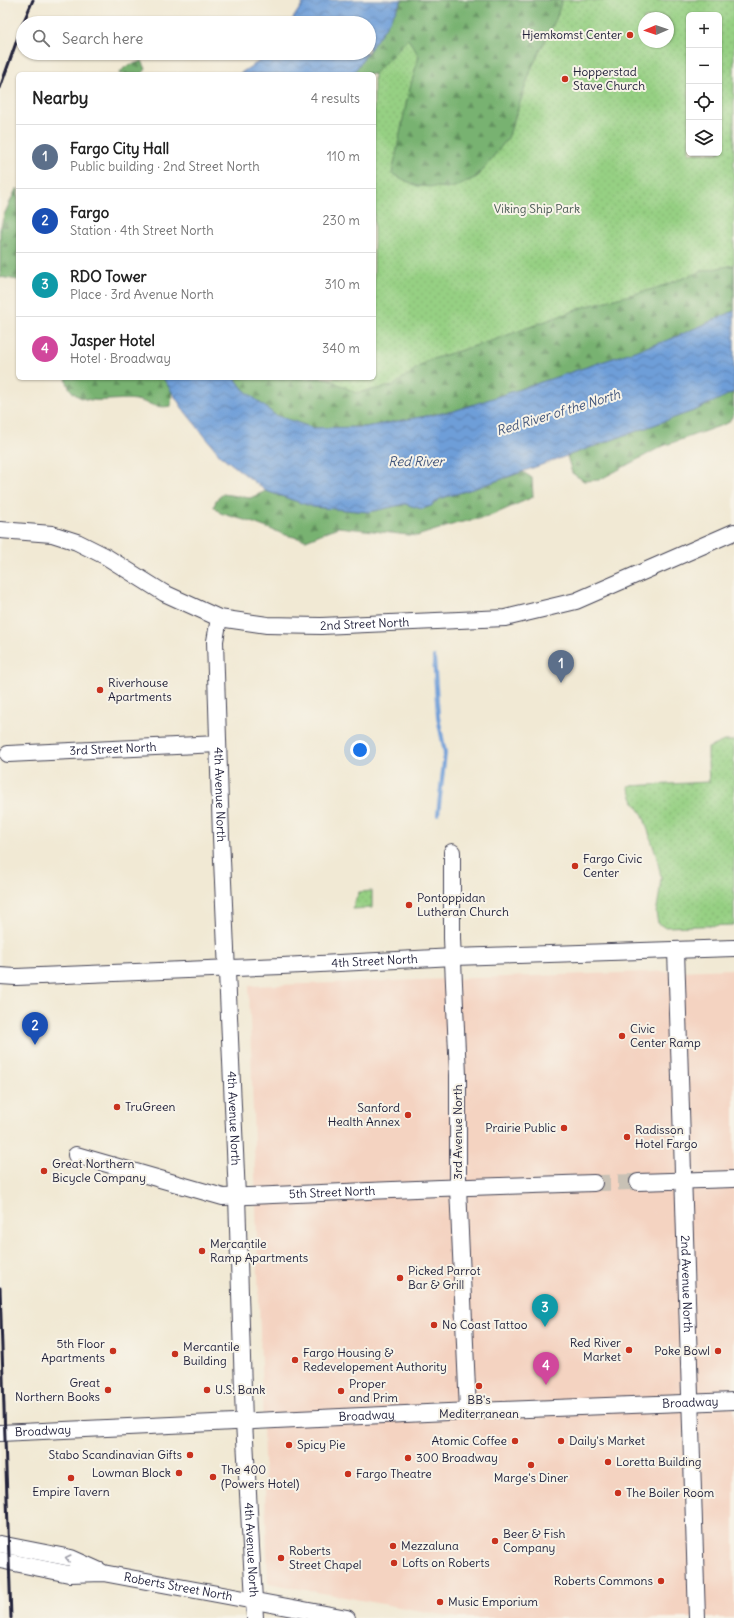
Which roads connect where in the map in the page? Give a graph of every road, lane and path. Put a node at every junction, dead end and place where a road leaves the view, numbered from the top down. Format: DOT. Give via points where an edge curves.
graph roads {
  1 [pos="0,530"];
  2 [pos="734,532"];
  3 [pos="220,618"];
  4 [pos="218,744"];
  5 [pos="8,754"];
  6 [pos="452,852"];
  7 [pos="734,948"];
  8 [pos="676,950"];
  9 [pos="454,957"];
  10 [pos="226,968"];
  11 [pos="0,976"];
  12 [pos="16,977"];
  13 [pos="0,983"];
  14 [pos="76,1155"];
  15 [pos="734,1179"];
  16 [pos="684,1181"];
  17 [pos="638,1182"];
  18 [pos="594,1184"];
  19 [pos="458,1187"];
  20 [pos="237,1196"];
  21 [pos="734,1401"];
  22 [pos="690,1403"];
  23 [pos="468,1411"];
  24 [pos="244,1422"];
  25 [pos="0,1433"];
  26 [pos="0,1544"];
  27 [pos="0,1560"];
  28 [pos="103,1572"];
  29 [pos="254,1600"];
  30 [pos="255,1618"];
  31 [pos="347,1618"];
  32 [pos="697,1618"];
  1 -- 3 [label="street, 2nd Street North" via="52,534 77,542 105,556 164,593"];
  2 -- 3 [label="street, 2nd Street North" via="576,600 505,618 321,626 267,625"];
  3 -- 4 [label="street, 4th Avenue North" via="215,641"];
  4 -- 5 [label="street, 3rd Street North"];
  4 -- 10 [label="street, 4th Avenue North"];
  6 -- 9 [label="street, 3rd Avenue North"];
  7 -- 8 [label="street, 4th Street North"];
  8 -- 9 [label="street, 4th Street North"];
  8 -- 16 [label="street, 2nd Avenue North"];
  9 -- 10 [label="street, 4th Street North"];
  9 -- 19 [label="street, 3rd Avenue North"];
  10 -- 12 [label="street, 4th Street North"];
  10 -- 20 [label="street, 4th Avenue North"];
  11 -- 12 [label="street, 4th Street North"];
  12 -- 13 [label="street, 4th Street North"];
  14 -- 20 [label="street, 5th Street North" via="215,1195"];
  15 -- 16 [label="street"];
  16 -- 17 [label="street"];
  16 -- 22 [label="street, 2nd Avenue North"];
  18 -- 19 [label="street, 5th Street North"];
  19 -- 20 [label="street, 5th Street North"];
  19 -- 23 [label="street, 3rd Avenue North"];
  20 -- 24 [label="street, 4th Avenue North"];
  21 -- 22 [label="street, Broadway"];
  22 -- 23 [label="street, Broadway"];
  22 -- 32 [label="street, 2nd Avenue North"];
  23 -- 24 [label="street, Broadway"];
  24 -- 25 [label="street, Broadway"];
  24 -- 29 [label="street, 4th Avenue North"];
  28 -- 26 [label="street, Roberts Street North, one-way" via="71,1558"];
  27 -- 28 [label="street, Roberts Street North" via="69,1574"];
  28 -- 29 [label="street, Roberts Street North"];
  29 -- 30 [label="street, 4th Avenue North"];
  29 -- 31 [label="street, Roberts Street North"];
}
